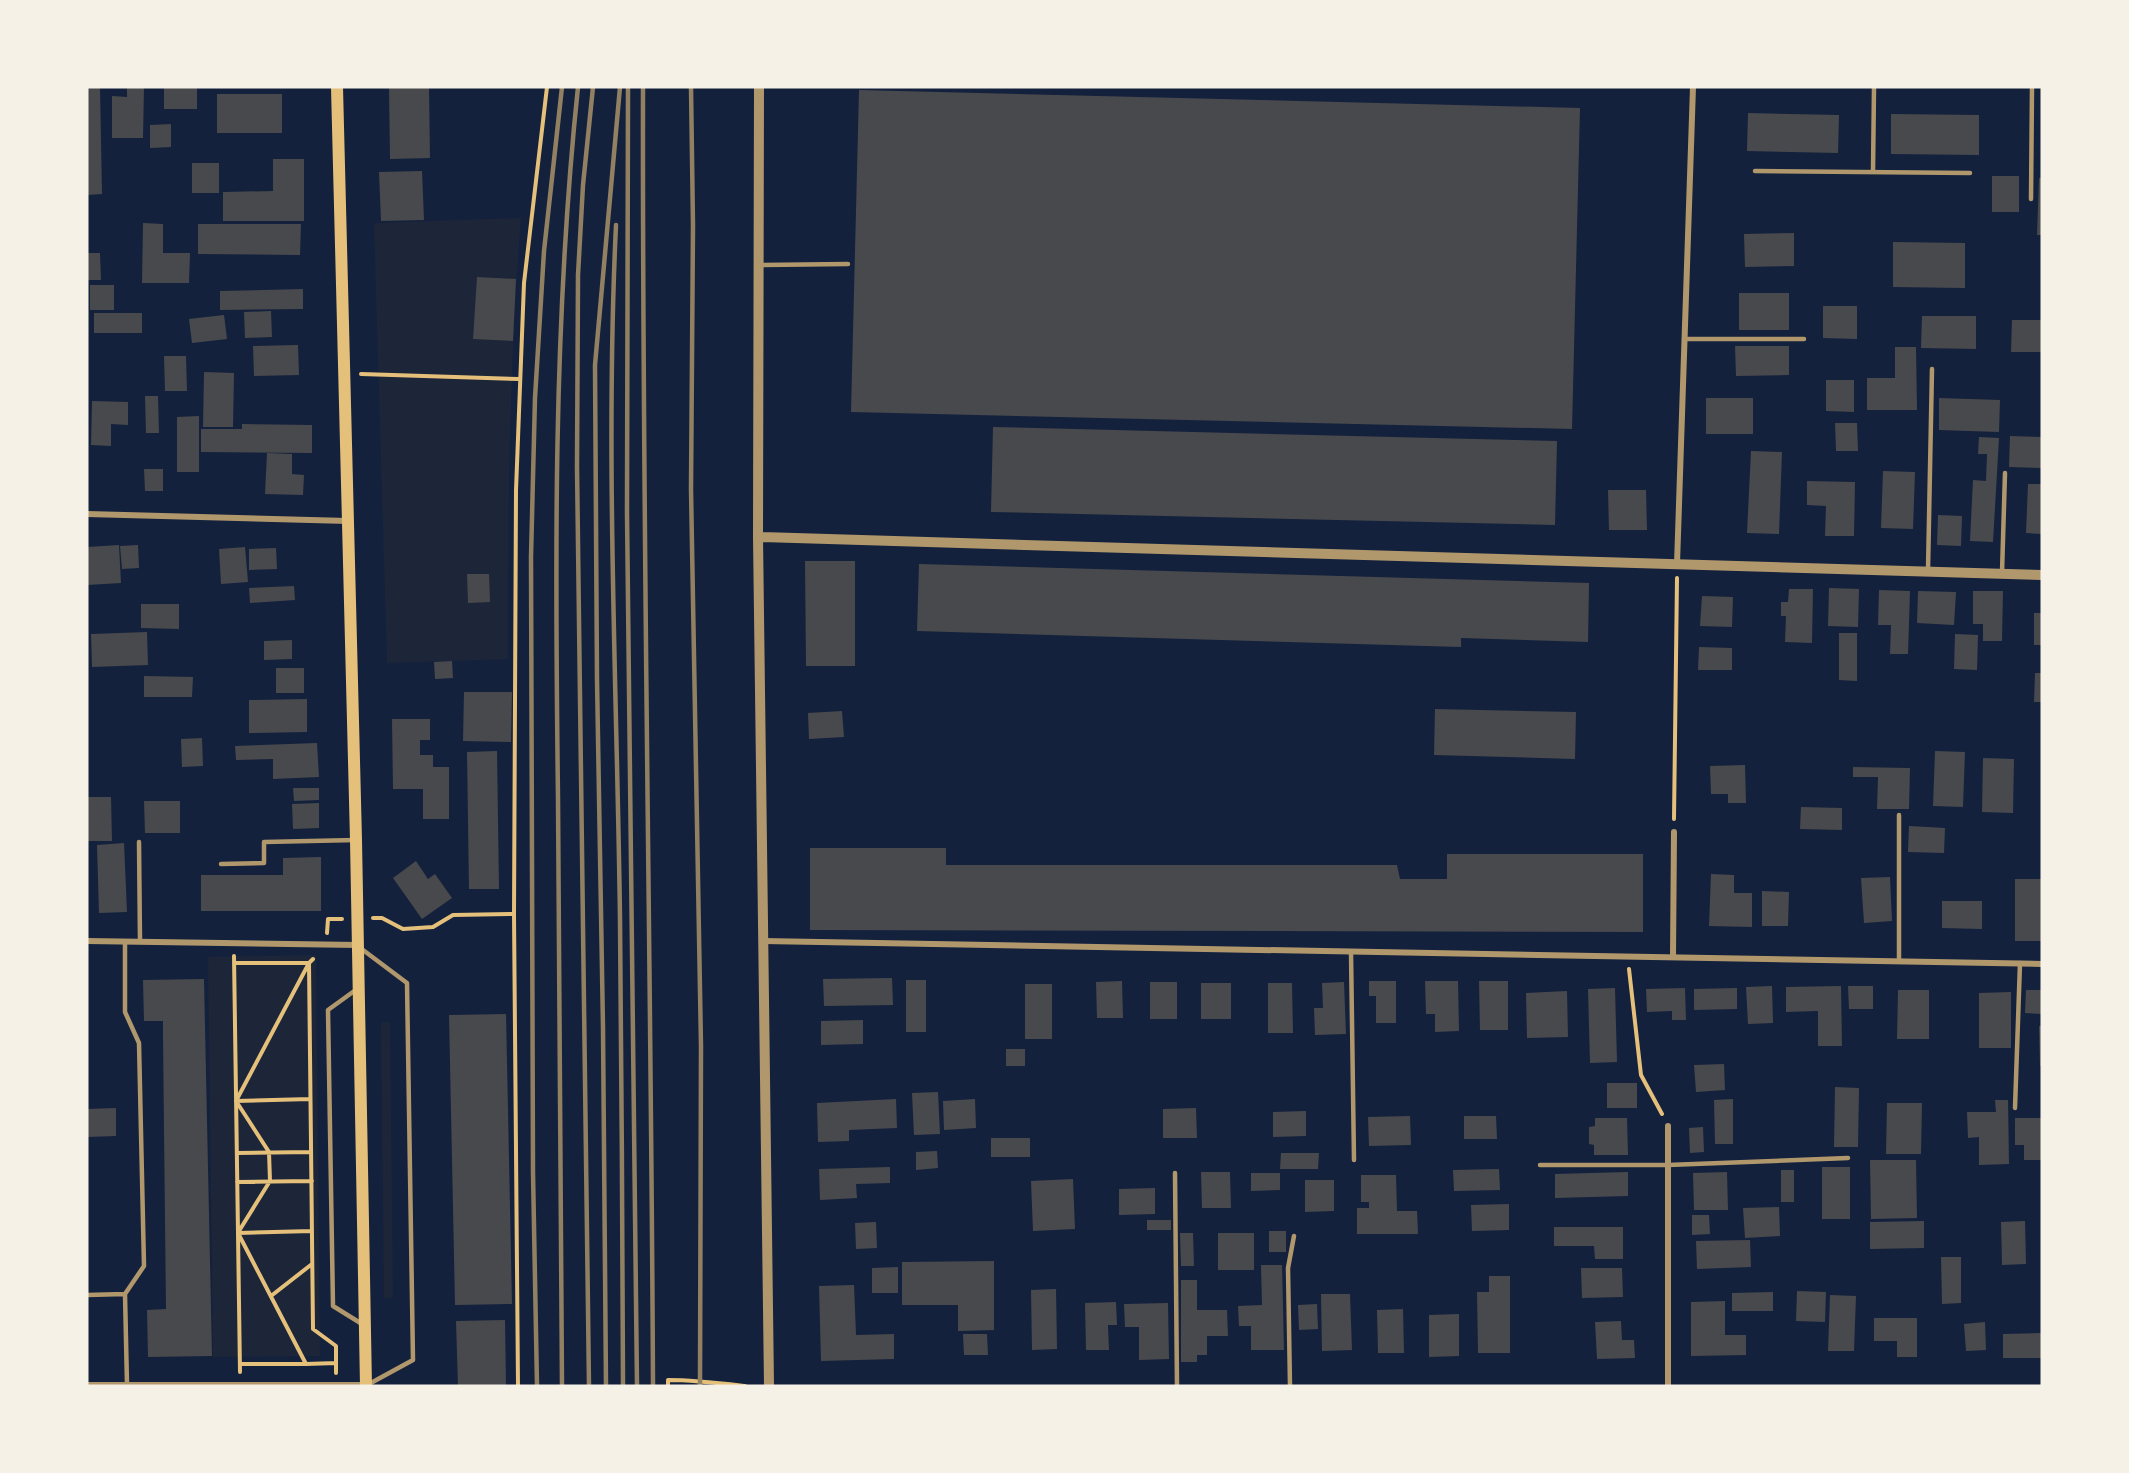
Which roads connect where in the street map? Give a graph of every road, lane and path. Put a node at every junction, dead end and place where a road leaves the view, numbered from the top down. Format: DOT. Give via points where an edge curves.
graph roads {
  1 [pos="337,87"];
  2 [pos="547,87"];
  3 [pos="759,87"];
  4 [pos="1693,87"];
  5 [pos="1874,87"];
  6 [pos="2032,87"];
  7 [pos="1755,171"];
  8 [pos="1873,172"];
  9 [pos="1970,173"];
  10 [pos="2031,198"];
  11 [pos="849,264"];
  12 [pos="759,265"];
  13 [pos="1684,339"];
  14 [pos="1804,339"];
  15 [pos="1932,369"];
  16 [pos="344,373"];
  17 [pos="519,380"];
  18 [pos="2005,473"];
  19 [pos="87,514"];
  20 [pos="348,521"];
  21 [pos="758,537"];
  22 [pos="1677,564"];
  23 [pos="1928,571"];
  24 [pos="2002,573"];
  25 [pos="2042,574"];
  26 [pos="1899,815"];
  27 [pos="1674,832"];
  28 [pos="356,840"];
  29 [pos="139,842"];
  30 [pos="221,864"];
  31 [pos="514,914"];
  32 [pos="357,918"];
  33 [pos="87,941"];
  34 [pos="762,941"];
  35 [pos="125,942"];
  36 [pos="140,942"];
  37 [pos="234,944"];
  38 [pos="327,945"];
  39 [pos="358,945"];
  40 [pos="1351,952"];
  41 [pos="1628,956"];
  42 [pos="1673,957"];
  43 [pos="1899,961"];
  44 [pos="234,963"];
  45 [pos="309,963"];
  46 [pos="2020,963"];
  47 [pos="2042,964"];
  48 [pos="359,987"];
  49 [pos="310,1099"];
  50 [pos="236,1101"];
  51 [pos="2015,1108"];
  52 [pos="1668,1126"];
  53 [pos="269,1152"];
  54 [pos="311,1152"];
  55 [pos="237,1153"];
  56 [pos="1848,1158"];
  57 [pos="1354,1161"];
  58 [pos="1540,1165"];
  59 [pos="1668,1165"];
  60 [pos="1175,1173"];
  61 [pos="312,1180"];
  62 [pos="270,1181"];
  63 [pos="237,1182"];
  64 [pos="312,1232"];
  65 [pos="238,1233"];
  66 [pos="1294,1236"];
  67 [pos="313,1263"];
  68 [pos="125,1294"];
  69 [pos="87,1295"];
  70 [pos="271,1296"];
  71 [pos="365,1326"];
  72 [pos="336,1363"];
  73 [pos="306,1364"];
  74 [pos="240,1365"];
  75 [pos="87,1385"];
  76 [pos="127,1385"];
  77 [pos="240,1385"];
  78 [pos="336,1385"];
  79 [pos="366,1385"];
  80 [pos="518,1386"];
  81 [pos="668,1386"];
  82 [pos="745,1386"];
  83 [pos="769,1386"];
  84 [pos="1177,1386"];
  85 [pos="1290,1386"];
  86 [pos="1668,1386"];
  1 -- 16 [label="main road"];
  2 -- 17 [label="path" via="530,221"];
  3 -- 12 [label="street"];
  4 -- 13 [label="street"];
  5 -- 8 [label="lane"];
  6 -- 10 [label="lane"];
  7 -- 8 [label="lane"];
  8 -- 9 [label="lane"];
  11 -- 12 [label="lane"];
  12 -- 21 [label="street"];
  13 -- 14 [label="lane"];
  13 -- 22 [label="street"];
  15 -- 23 [label="lane"];
  16 -- 17 [label="path"];
  16 -- 20 [label="main road"];
  17 -- 31 [label="path"];
  18 -- 24 [label="lane"];
  19 -- 20 [label="street"];
  20 -- 28 [label="main road"];
  21 -- 22 [label="street"];
  21 -- 34 [label="street"];
  22 -- 23 [label="street"];
  22 -- 27 [label="path"];
  23 -- 24 [label="street"];
  24 -- 25 [label="street"];
  26 -- 43 [label="lane"];
  27 -- 42 [label="street"];
  28 -- 30 [label="lane" via="264,842 264,863"];
  28 -- 32 [label="main road"];
  29 -- 36 [label="lane"];
  31 -- 32 [label="path" via="453,915 433,927 403,929 382,918"];
  31 -- 80 [label="path"];
  32 -- 38 [label="path" via="328,919"];
  32 -- 39 [label="main road"];
  33 -- 35 [label="street"];
  34 -- 40 [label="street"];
  34 -- 83 [label="street"];
  35 -- 36 [label="street"];
  35 -- 68 [label="lane" via="125,1012 139,1043 144,1266"];
  36 -- 37 [label="street"];
  37 -- 38 [label="street"];
  37 -- 44 [label="path"];
  38 -- 39 [label="street"];
  38 -- 45 [label="path"];
  39 -- 48 [label="main road"];
  39 -- 79 [label="lane" via="407,983 413,1360"];
  40 -- 41 [label="street"];
  40 -- 57 [label="lane"];
  41 -- 42 [label="street"];
  41 -- 52 [label="path" via="1641,1075"];
  42 -- 43 [label="street"];
  43 -- 46 [label="street"];
  44 -- 45 [label="path"];
  44 -- 50 [label="path"];
  45 -- 49 [label="path"];
  45 -- 50 [label="path"];
  46 -- 47 [label="street"];
  46 -- 51 [label="lane"];
  48 -- 71 [label="main road"];
  48 -- 71 [label="lane" via="328,1010 333,1306"];
  49 -- 50 [label="path"];
  49 -- 54 [label="path"];
  50 -- 53 [label="path"];
  50 -- 55 [label="path"];
  52 -- 59 [label="street"];
  53 -- 54 [label="path"];
  53 -- 55 [label="path"];
  53 -- 62 [label="path"];
  54 -- 61 [label="path"];
  55 -- 63 [label="path"];
  56 -- 59 [label="lane"];
  58 -- 59 [label="lane"];
  59 -- 86 [label="street"];
  60 -- 84 [label="lane"];
  61 -- 62 [label="path"];
  61 -- 64 [label="path"];
  62 -- 63 [label="path"];
  62 -- 65 [label="path"];
  63 -- 65 [label="path"];
  64 -- 65 [label="path"];
  64 -- 67 [label="path"];
  65 -- 70 [label="path"];
  65 -- 74 [label="path"];
  66 -- 85 [label="lane" via="1288,1268"];
  67 -- 70 [label="path"];
  67 -- 72 [label="path" via="314,1329 336,1346"];
  68 -- 69 [label="lane"];
  68 -- 76 [label="lane"];
  70 -- 73 [label="path"];
  71 -- 79 [label="main road"];
  72 -- 73 [label="path"];
  72 -- 78 [label="path"];
  73 -- 74 [label="path"];
  74 -- 77 [label="path"];
  75 -- 76 [label="street"];
  76 -- 77 [label="street"];
  77 -- 78 [label="street"];
  78 -- 79 [label="street"];
  81 -- 82 [label="path" via="668,1380"];
}
